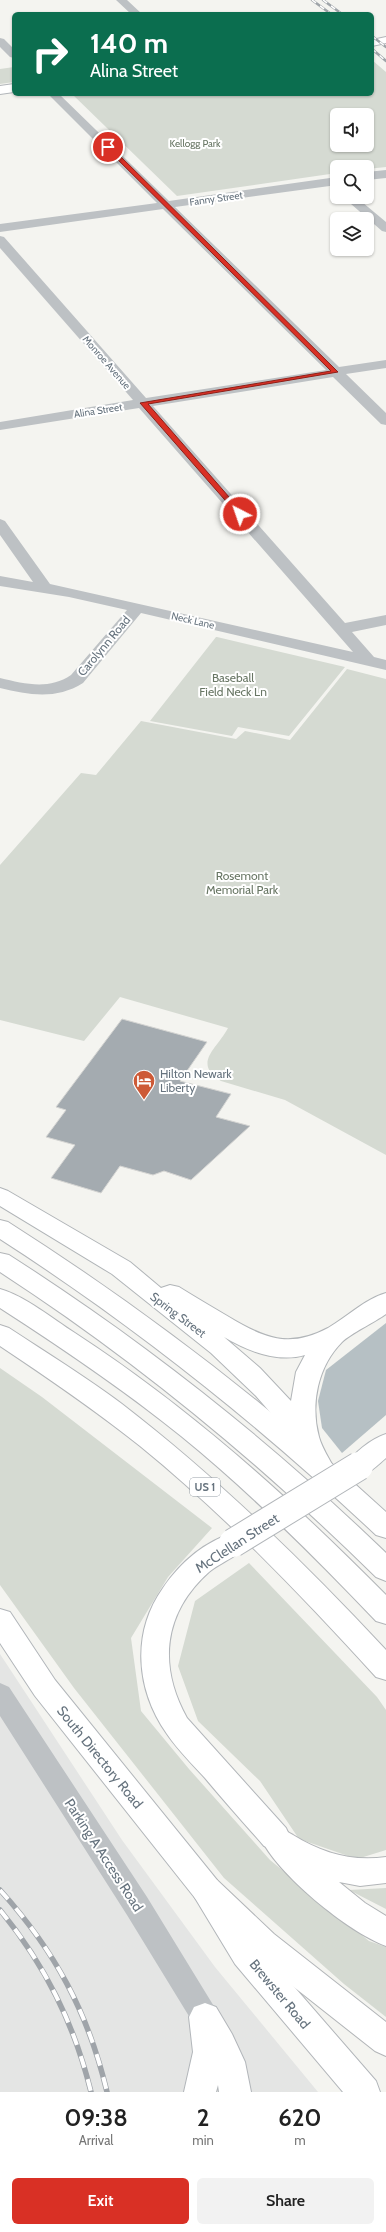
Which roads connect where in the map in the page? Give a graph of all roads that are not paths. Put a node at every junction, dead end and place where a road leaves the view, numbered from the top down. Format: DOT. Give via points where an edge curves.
graph roads {
  1 [pos="121,0"];
  2 [pos="135,12"];
  3 [pos="386,40"];
  4 [pos="0,41"];
  5 [pos="374,43"];
  6 [pos="12,53"];
  7 [pos="12,88"];
  8 [pos="0,90"];
  9 [pos="56,96"];
  10 [pos="386,174"];
  11 [pos="374,175"];
  12 [pos="330,184"];
  13 [pos="357,204"];
  14 [pos="167,205"];
  15 [pos="0,228"];
  16 [pos="386,228"];
  17 [pos="0,240"];
  18 [pos="386,364"];
  19 [pos="335,372"];
  20 [pos="143,403"];
  21 [pos="386,421"];
  22 [pos="0,426"];
  23 [pos="0,524"];
  24 [pos="0,581"];
  25 [pos="46,588"];
  26 [pos="137,608"];
  27 [pos="386,620"];
  28 [pos="341,629"];
  29 [pos="368,660"];
  30 [pos="386,665"];
  31 [pos="0,683"];
  32 [pos="0,1196"];
  33 [pos="0,1228"];
  34 [pos="0,1261"];
  35 [pos="121,1268"];
  36 [pos="0,1297"];
  37 [pos="384,1304"];
  38 [pos="0,1334"];
  39 [pos="334,1336"];
  40 [pos="306,1438"];
  41 [pos="386,1444"];
  42 [pos="322,1470"];
  43 [pos="386,1528"];
  44 [pos="386,1570"];
  45 [pos="386,1612"];
  46 [pos="0,1620"];
  47 [pos="386,1668"];
  48 [pos="0,1694"];
  49 [pos="275,1837"];
  50 [pos="386,1870"];
  51 [pos="206,1889"];
  52 [pos="386,1932"];
  53 [pos="205,2017"];
  54 [pos="386,2041"];
  55 [pos="356,2085"];
  56 [pos="200,2092"];
  57 [pos="235,2092"];
  1 -- 2 [label="street"];
  3 -- 5 [label="main road"];
  4 -- 6 [label="street"];
  7 -- 8 [label="main road"];
  9 -- 14 [label="street"];
  10 -- 11 [label="street"];
  12 -- 14 [label="street, Fanny Street"];
  13 -- 16 [label="street"];
  14 -- 15 [label="street, Fanny Street"];
  14 -- 19 [label="street"];
  17 -- 20 [label="street, Monroe Avenue"];
  18 -- 19 [label="street, Alina Street"];
  19 -- 20 [label="street, Alina Street"];
  19 -- 21 [label="street"];
  20 -- 22 [label="street, Alina Street"];
  20 -- 28 [label="street, Monroe Avenue"];
  23 -- 25 [label="street"];
  24 -- 25 [label="street, Neck Lane"];
  25 -- 26 [label="street, Neck Lane"];
  26 -- 29 [label="street, Neck Lane"];
  26 -- 31 [label="street, Carolynn Road" via="77,679 69,685 39,691"];
  27 -- 28 [label="street"];
  28 -- 29 [label="street, Monroe Avenue"];
  29 -- 30 [label="street, Neck Lane"];
  32 -- 35 [label="main road, Spring Street"];
  33 -- 42 [label="main road" via="85,1284 195,1363"];
  34 -- 44 [label="main road" via="116,1339 196,1399 294,1482"];
  35 -- 39 [label="main road" via="145,1278 261,1345 278,1349 303,1348"];
  35 -- 40 [label="main road, Spring Street" via="134,1282 188,1321 244,1369 280,1406"];
  36 -- 45 [label="main road" via="110,1370 192,1430 296,1524"];
  37 -- 39 [label="main road"];
  38 -- 47 [label="main road, US 1" via="112,1410 191,1474 280,1557"];
  39 -- 40 [label="main road" via="314,1360 305,1380 302,1403"];
  40 -- 42 [label="main road, Spring Street"];
  41 -- 49 [label="main road, McClellan Street, bridge" via="359,1466 200,1564 170,1597 155,1636 156,1681 168,1712 177,1726"];
  42 -- 43 [label="main road"];
  46 -- 51 [label="main road, South Directory Road" via="45,1688"];
  48 -- 53 [label="street, Parking A Access Road" via="137,1906"];
  49 -- 50 [label="main road" via="294,1850 335,1869 359,1873"];
  49 -- 52 [label="main road" via="304,1872 327,1893 350,1911"];
  51 -- 54 [label="main road" via="263,1944"];
  51 -- 55 [label="main road, Brewster Road" via="246,1954"];
  53 -- 56 [label="main road, Parking A Access Road" via="209,2052"];
  53 -- 57 [label="main road, Parking A Access Road" via="230,2064"];
}
